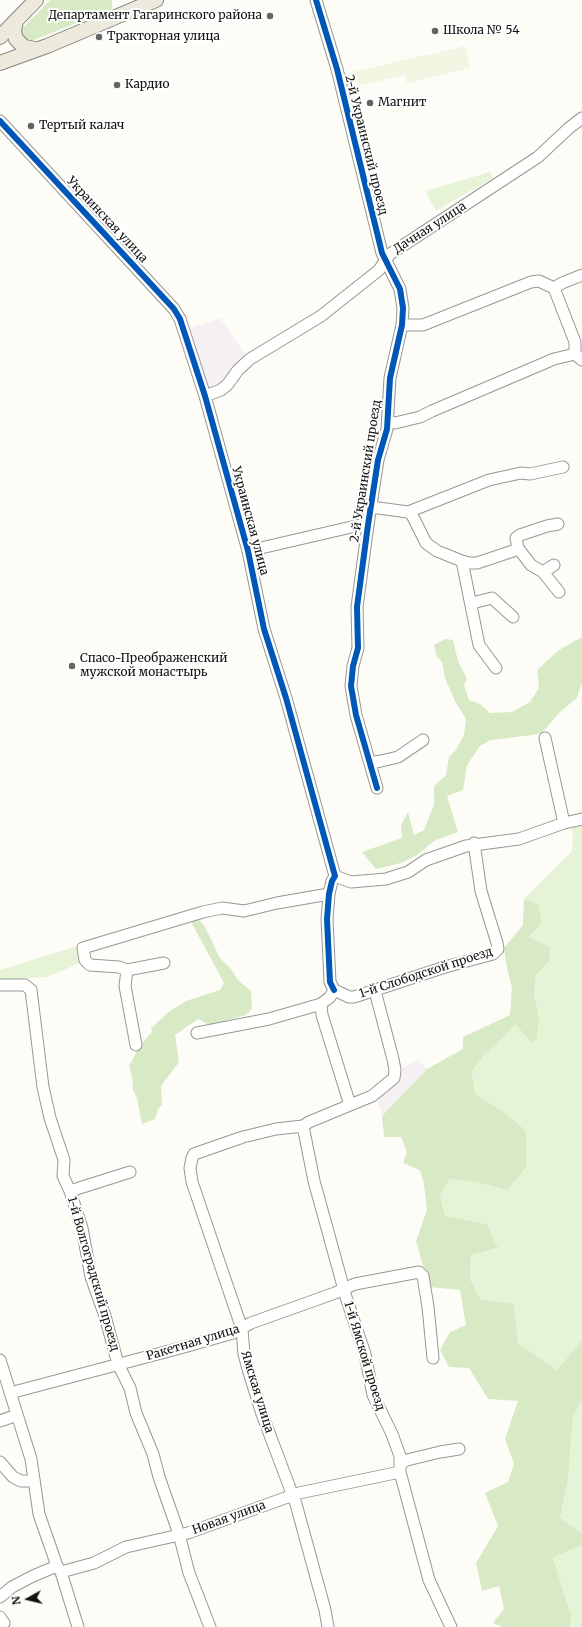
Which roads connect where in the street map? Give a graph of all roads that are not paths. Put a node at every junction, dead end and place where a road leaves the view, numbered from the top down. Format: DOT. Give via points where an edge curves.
graph roads {
  1 [pos="36,0"];
  2 [pos="156,0"];
  3 [pos="316,0"];
  4 [pos="16,21"];
  5 [pos="0,37"];
  6 [pos="35,50"];
  7 [pos="0,62"];
  8 [pos="582,118"];
  9 [pos="0,121"];
  10 [pos="385,260"];
  11 [pos="582,275"];
  12 [pos="554,288"];
  13 [pos="402,325"];
  14 [pos="579,357"];
  15 [pos="205,396"];
  16 [pos="388,421"];
  17 [pos="563,467"];
  18 [pos="371,506"];
  19 [pos="408,512"];
  20 [pos="558,524"];
  21 [pos="368,526"];
  22 [pos="518,548"];
  23 [pos="248,551"];
  24 [pos="462,561"];
  25 [pos="554,565"];
  26 [pos="543,572"];
  27 [pos="559,592"];
  28 [pos="472,603"];
  29 [pos="513,617"];
  30 [pos="496,668"];
  31 [pos="545,738"];
  32 [pos="423,740"];
  33 [pos="370,763"];
  34 [pos="377,788"];
  35 [pos="582,819"];
  36 [pos="564,824"];
  37 [pos="474,843"];
  38 [pos="335,876"];
  39 [pos="329,894"];
  40 [pos="164,963"];
  41 [pos="127,970"];
  42 [pos="0,985"];
  43 [pos="334,990"];
  44 [pos="375,991"];
  45 [pos="321,1004"];
  46 [pos="197,1033"];
  47 [pos="136,1045"];
  48 [pos="350,1105"];
  49 [pos="303,1126"];
  50 [pos="130,1172"];
  51 [pos="70,1191"];
  52 [pos="344,1289"];
  53 [pos="242,1329"];
  54 [pos="433,1358"];
  55 [pos="0,1360"];
  56 [pos="118,1364"];
  57 [pos="10,1393"];
  58 [pos="16,1414"];
  59 [pos="0,1421"];
  60 [pos="459,1449"];
  61 [pos="0,1462"];
  62 [pos="401,1467"];
  63 [pos="34,1481"];
  64 [pos="292,1496"];
  65 [pos="179,1534"];
  66 [pos="59,1569"];
  67 [pos="0,1597"];
  68 [pos="78,1627"];
  69 [pos="210,1627"];
  70 [pos="328,1627"];
  71 [pos="451,1627"];
  1 -- 4 [label="main road"];
  2 -- 6 [label="main road"];
  3 -- 10 [label="street, 2-й Украинский проезд" via="337,69"];
  4 -- 5 [label="main road"];
  4 -- 6 [label="main road" via="16,39 24,48"];
  6 -- 7 [label="main road"];
  8 -- 10 [label="street, Дачная улица" via="538,157 390,254"];
  9 -- 15 [label="street, Украинская улица" via="174,309 180,319"];
  10 -- 13 [label="street, 2-й Украинский проезд" via="400,289"];
  10 -- 15 [label="street, Дачная улица" via="380,270 321,316 250,359 221,390"];
  11 -- 12 [label="street"];
  12 -- 13 [label="street" via="539,281 531,282 423,325"];
  12 -- 14 [label="street"];
  13 -- 16 [label="street, 2-й Украинский проезд" via="390,378"];
  14 -- 16 [label="street" via="554,359 420,417"];
  15 -- 23 [label="street, Украинская улица"];
  16 -- 18 [label="street, 2-й Украинский проезд" via="378,460"];
  17 -- 19 [label="street" via="530,474 521,472 489,480"];
  18 -- 19 [label="street"];
  18 -- 21 [label="street, 2-й Украинский проезд"];
  19 -- 24 [label="street" via="426,543 437,551"];
  20 -- 22 [label="street" via="520,535 516,538"];
  21 -- 23 [label="street" via="360,525"];
  21 -- 33 [label="street, 2-й Украинский проезд" via="357,606 358,648 351,686 356,715"];
  22 -- 24 [label="street" via="477,563"];
  22 -- 26 [label="street" via="531,565"];
  23 -- 38 [label="street, Украинская улица" via="264,629 286,698"];
  24 -- 28 [label="street"];
  25 -- 26 [label="street"];
  26 -- 27 [label="street"];
  28 -- 29 [label="street" via="492,598"];
  28 -- 30 [label="street" via="479,645"];
  31 -- 36 [label="street"];
  32 -- 33 [label="street" via="398,757"];
  33 -- 34 [label="street, 2-й Украинский проезд"];
  35 -- 36 [label="street"];
  36 -- 37 [label="street" via="519,839"];
  37 -- 38 [label="street" via="434,856 408,872 386,879 351,882"];
  37 -- 44 [label="street, 1-й Слободской проезд" via="481,891 498,949 493,954"];
  38 -- 39 [label="street"];
  39 -- 41 [label="street" via="244,911 222,908 203,912 83,948 85,960 90,965"];
  39 -- 43 [label="street" via="328,958 330,982"];
  40 -- 41 [label="street"];
  41 -- 47 [label="street" via="125,986"];
  42 -- 51 [label="street, 1-й Волгоградский проезд" via="26,985 31,990 43,1087 64,1160 63,1176"];
  43 -- 44 [label="street, 1-й Слободской проезд" via="349,997"];
  43 -- 45 [label="street"];
  44 -- 48 [label="street" via="395,1070 394,1078 372,1096"];
  45 -- 46 [label="street" via="269,1019"];
  45 -- 48 [label="street" via="322,1015"];
  48 -- 49 [label="street"];
  49 -- 52 [label="street, 1-й Ямской проезд" via="314,1181"];
  49 -- 53 [label="street, Ямская улица" via="243,1137 194,1154 192,1158 192,1182"];
  50 -- 51 [label="street"];
  51 -- 56 [label="street, 1-й Волгоградский проезд"];
  52 -- 53 [label="street, Ракетная улица" via="251,1323"];
  52 -- 54 [label="street, Ракетная улица" via="356,1284 419,1272 423,1276 427,1299"];
  52 -- 62 [label="street, 1-й Ямской проезд" via="365,1354 373,1395 392,1434"];
  53 -- 56 [label="street, Ракетная улица" via="184,1348"];
  53 -- 64 [label="street, Ямская улица" via="248,1369"];
  55 -- 57 [label="street"];
  56 -- 57 [label="street, Ракетная улица"];
  56 -- 65 [label="street, 1-й Волгоградский проезд" via="130,1388 136,1413 153,1454"];
  57 -- 58 [label="street"];
  58 -- 59 [label="street"];
  58 -- 63 [label="street" via="31,1459"];
  60 -- 62 [label="street, Новая улица" via="406,1460"];
  61 -- 63 [label="street" via="13,1477 21,1481"];
  62 -- 64 [label="street, Новая улица" via="361,1481 328,1486"];
  62 -- 71 [label="street, 1-й Ямской проезд" via="429,1580"];
  63 -- 66 [label="street" via="40,1514"];
  64 -- 65 [label="street, Новая улица"];
  64 -- 70 [label="street, Ямская улица" via="326,1610"];
  65 -- 66 [label="street, Новая улица" via="126,1547 94,1563"];
  65 -- 69 [label="street, 1-й Волгоградский проезд" via="189,1573"];
  66 -- 67 [label="street, Новая улица" via="32,1576"];
  66 -- 68 [label="street"];
}
